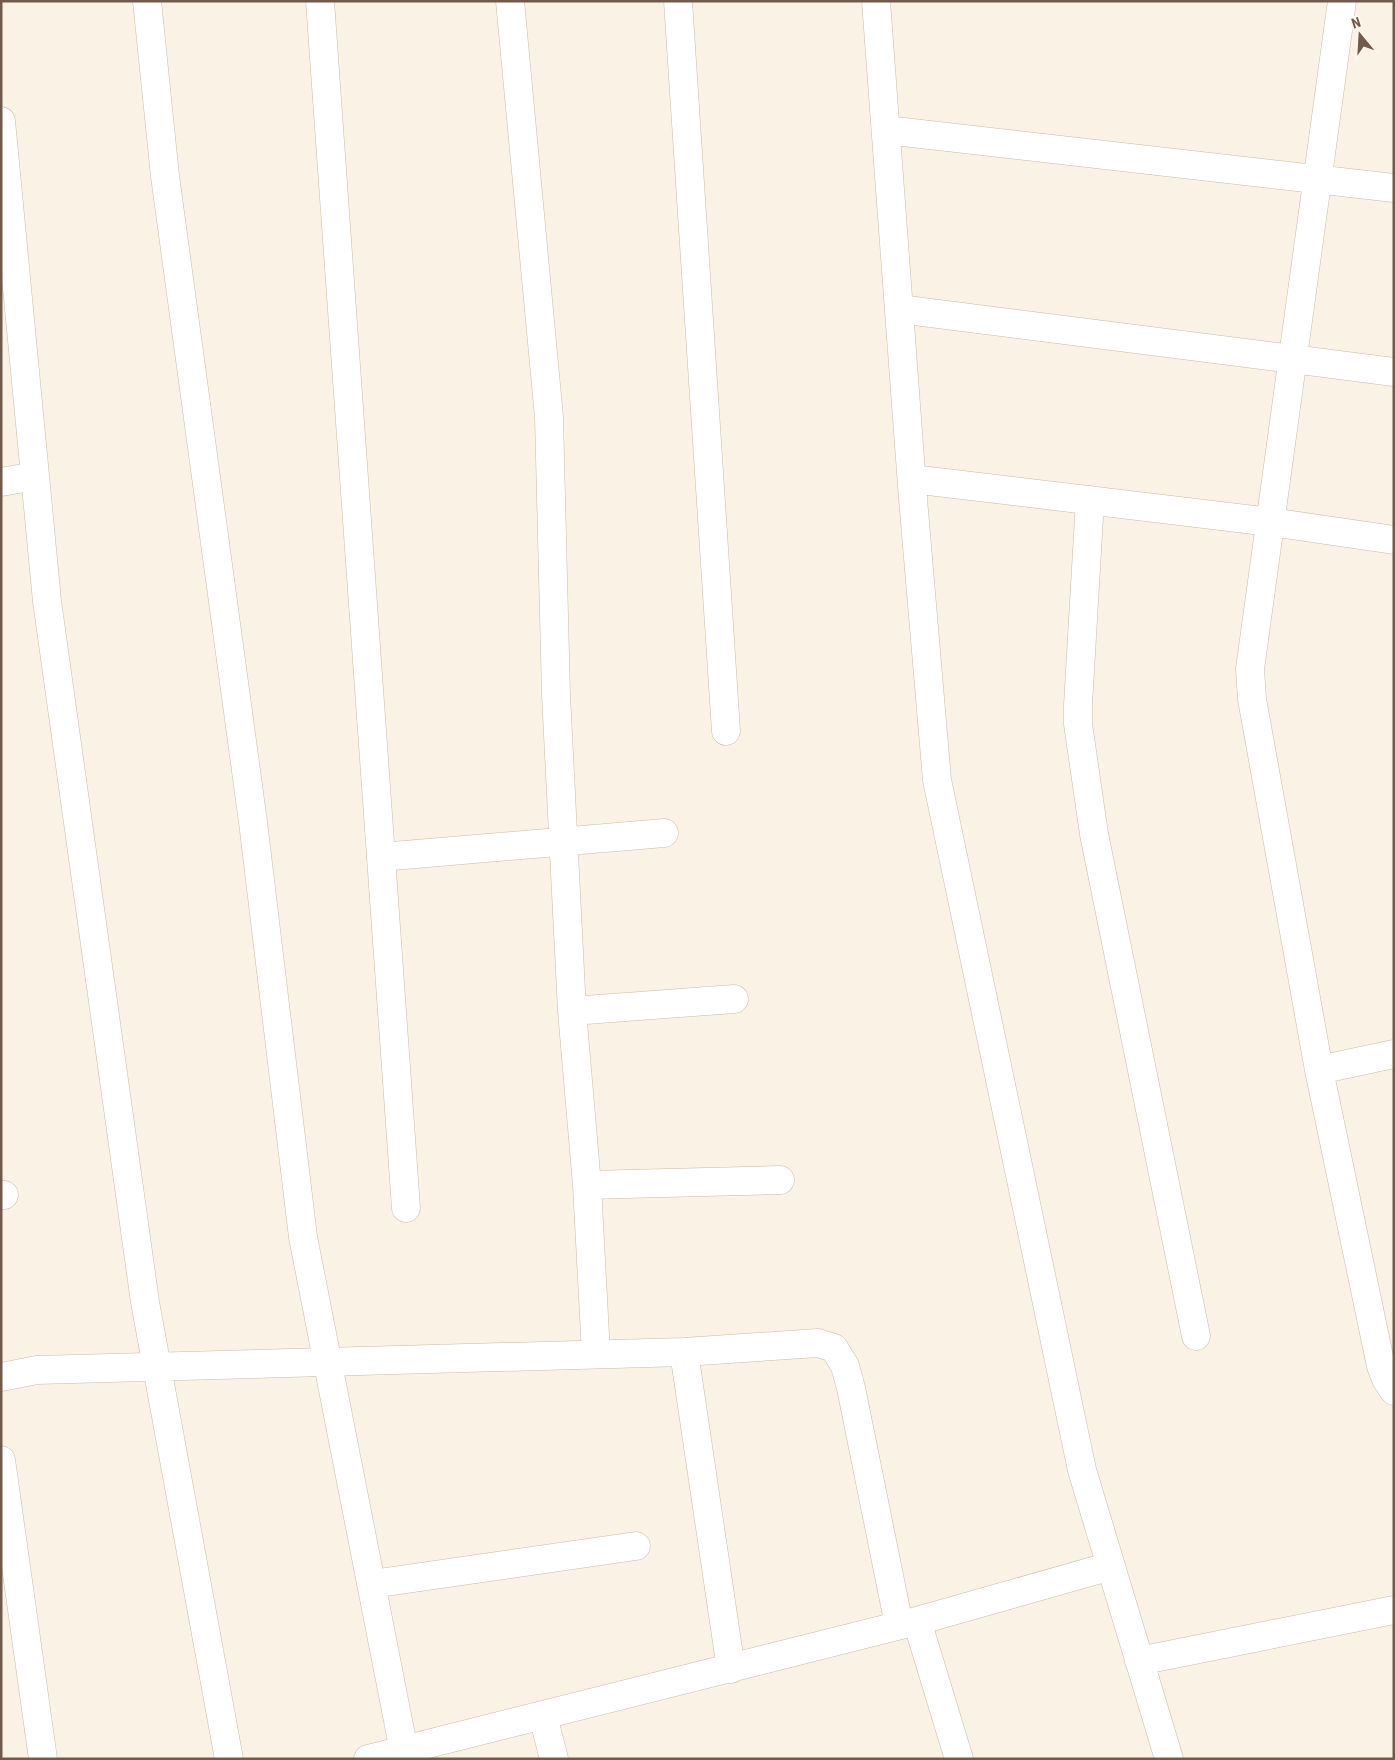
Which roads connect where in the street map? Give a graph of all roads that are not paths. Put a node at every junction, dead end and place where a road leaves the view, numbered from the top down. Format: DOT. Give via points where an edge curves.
graph roads {
  1 [pos="147,1"];
  2 [pos="320,1"];
  3 [pos="510,1"];
  4 [pos="678,1"];
  5 [pos="876,1"];
  6 [pos="1342,1"];
  7 [pos="1,121"];
  8 [pos="886,130"];
  9 [pos="1318,178"];
  10 [pos="1394,188"];
  11 [pos="899,309"];
  12 [pos="10,316"];
  13 [pos="1293,360"];
  14 [pos="1394,372"];
  15 [pos="35,476"];
  16 [pos="912,478"];
  17 [pos="1,482"];
  18 [pos="1090,500"];
  19 [pos="1271,522"];
  20 [pos="1394,540"];
  21 [pos="726,731"];
  22 [pos="664,833"];
  23 [pos="563,842"];
  24 [pos="381,858"];
  25 [pos="734,999"];
  26 [pos="572,1011"];
  27 [pos="1394,1054"];
  28 [pos="1319,1070"];
  29 [pos="780,1180"];
  30 [pos="587,1185"];
  31 [pos="406,1208"];
  32 [pos="1196,1336"];
  33 [pos="684,1352"];
  34 [pos="596,1354"];
  35 [pos="328,1362"];
  36 [pos="157,1366"];
  37 [pos="1,1377"];
  38 [pos="1394,1390"];
  39 [pos="1,1460"];
  40 [pos="636,1546"];
  41 [pos="1111,1566"];
  42 [pos="372,1584"];
  43 [pos="1394,1610"];
  44 [pos="908,1623"];
  45 [pos="1139,1661"];
  46 [pos="731,1668"];
  47 [pos="543,1716"];
  48 [pos="404,1751"];
  49 [pos="43,1759"];
  50 [pos="229,1759"];
  51 [pos="368,1759"];
  52 [pos="554,1759"];
  53 [pos="959,1759"];
  54 [pos="1169,1759"];
  1 -- 35 [label="street" via="165,176 252,812 303,1237"];
  2 -- 24 [label="street"];
  3 -- 23 [label="street" via="549,417"];
  4 -- 21 [label="street"];
  5 -- 8 [label="street"];
  6 -- 9 [label="street"];
  7 -- 12 [label="street"];
  8 -- 9 [label="street"];
  8 -- 11 [label="street"];
  9 -- 10 [label="street"];
  9 -- 13 [label="street"];
  11 -- 13 [label="street"];
  11 -- 16 [label="street"];
  12 -- 15 [label="street"];
  13 -- 14 [label="street"];
  13 -- 19 [label="street"];
  15 -- 17 [label="street"];
  15 -- 36 [label="street" via="47,601 145,1302"];
  16 -- 18 [label="street"];
  16 -- 41 [label="street" via="937,780 1082,1470"];
  18 -- 19 [label="street"];
  18 -- 32 [label="street" via="1078,724 1094,834"];
  19 -- 20 [label="street"];
  19 -- 28 [label="street" via="1250,669 1252,699"];
  22 -- 23 [label="street"];
  23 -- 24 [label="street"];
  23 -- 26 [label="street"];
  24 -- 31 [label="street"];
  25 -- 26 [label="street"];
  26 -- 30 [label="street"];
  27 -- 28 [label="street"];
  28 -- 38 [label="street" via="1381,1366"];
  29 -- 30 [label="street"];
  30 -- 34 [label="street"];
  33 -- 34 [label="street"];
  33 -- 44 [label="street" via="818,1343 834,1348 845,1366 851,1388"];
  33 -- 46 [label="street"];
  34 -- 35 [label="street"];
  35 -- 36 [label="street"];
  35 -- 42 [label="street"];
  36 -- 37 [label="street" via="37,1370"];
  36 -- 50 [label="street"];
  39 -- 49 [label="street"];
  40 -- 42 [label="street"];
  41 -- 44 [label="street"];
  41 -- 45 [label="street"];
  42 -- 48 [label="street"];
  43 -- 45 [label="street"];
  44 -- 46 [label="street"];
  44 -- 53 [label="street"];
  45 -- 54 [label="street"];
  46 -- 47 [label="street"];
  47 -- 48 [label="street"];
  47 -- 52 [label="street"];
  48 -- 51 [label="street"];
}
